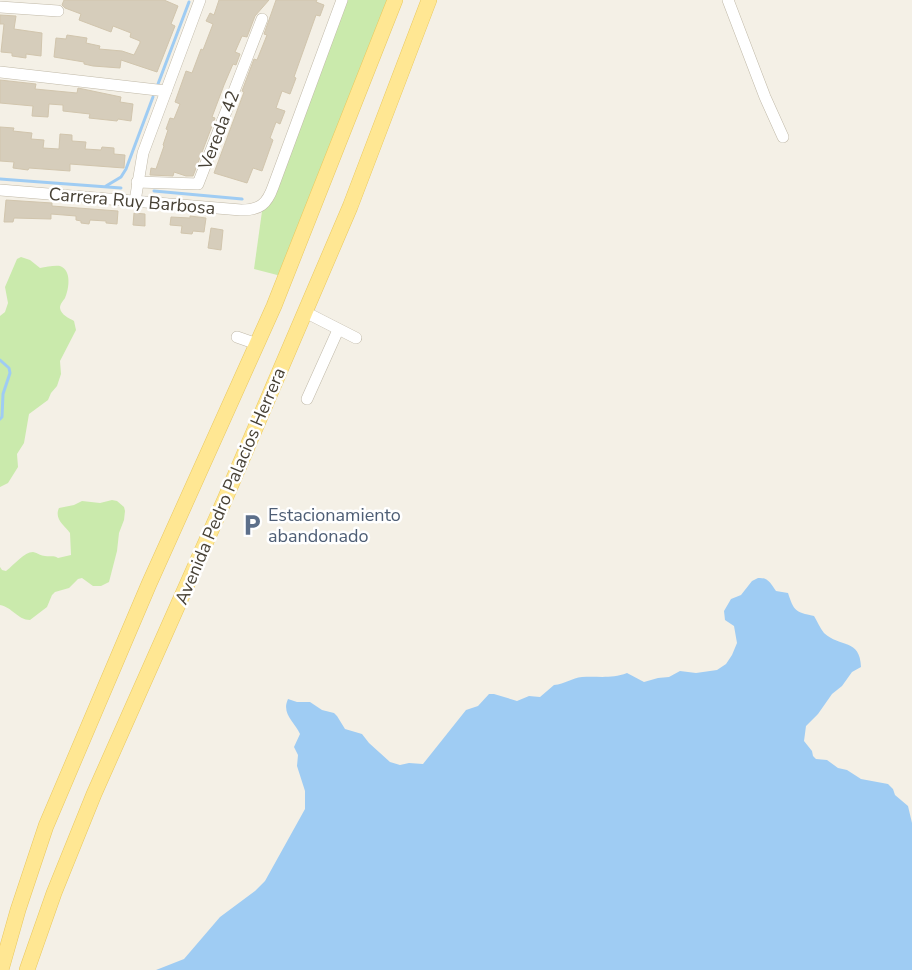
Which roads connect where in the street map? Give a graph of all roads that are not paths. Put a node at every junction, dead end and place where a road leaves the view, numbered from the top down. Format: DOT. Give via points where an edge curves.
graph roads {
  1 [pos="200,0"];
  2 [pos="342,0"];
  3 [pos="395,0"];
  4 [pos="429,0"];
  5 [pos="728,0"];
  6 [pos="0,7"];
  7 [pos="58,11"];
  8 [pos="262,19"];
  9 [pos="0,72"];
  10 [pos="166,91"];
  11 [pos="783,137"];
  12 [pos="137,182"];
  13 [pos="0,190"];
  14 [pos="135,201"];
  15 [pos="305,312"];
  16 [pos="338,330"];
  17 [pos="237,337"];
  18 [pos="356,338"];
  19 [pos="257,344"];
  20 [pos="307,399"];
  21 [pos="1,970"];
  22 [pos="27,970"];
  1 -- 10 [label="street"];
  2 -- 14 [label="street, Carrera Ruy Barbosa" via="269,199 264,204 241,210"];
  3 -- 19 [label="main road, Avenida Pedro Palacios Herrera"];
  4 -- 15 [label="main road, Avenida Pedro Palacios Herrera" via="350,207"];
  5 -- 11 [label="street"];
  6 -- 7 [label="street"];
  8 -- 12 [label="street, Vereda 42" via="198,184"];
  9 -- 10 [label="street"];
  10 -- 12 [label="street" via="143,153"];
  12 -- 14 [label="street"];
  13 -- 14 [label="street, Carrera Ruy Barbosa"];
  15 -- 16 [label="street"];
  15 -- 22 [label="main road, Avenida Pedro Palacios Herrera" via="226,499 94,794"];
  16 -- 18 [label="street"];
  16 -- 20 [label="street"];
  17 -- 19 [label="street"];
  19 -- 21 [label="main road, Avenida Pedro Palacios Herrera" via="149,584 46,826"];
}
